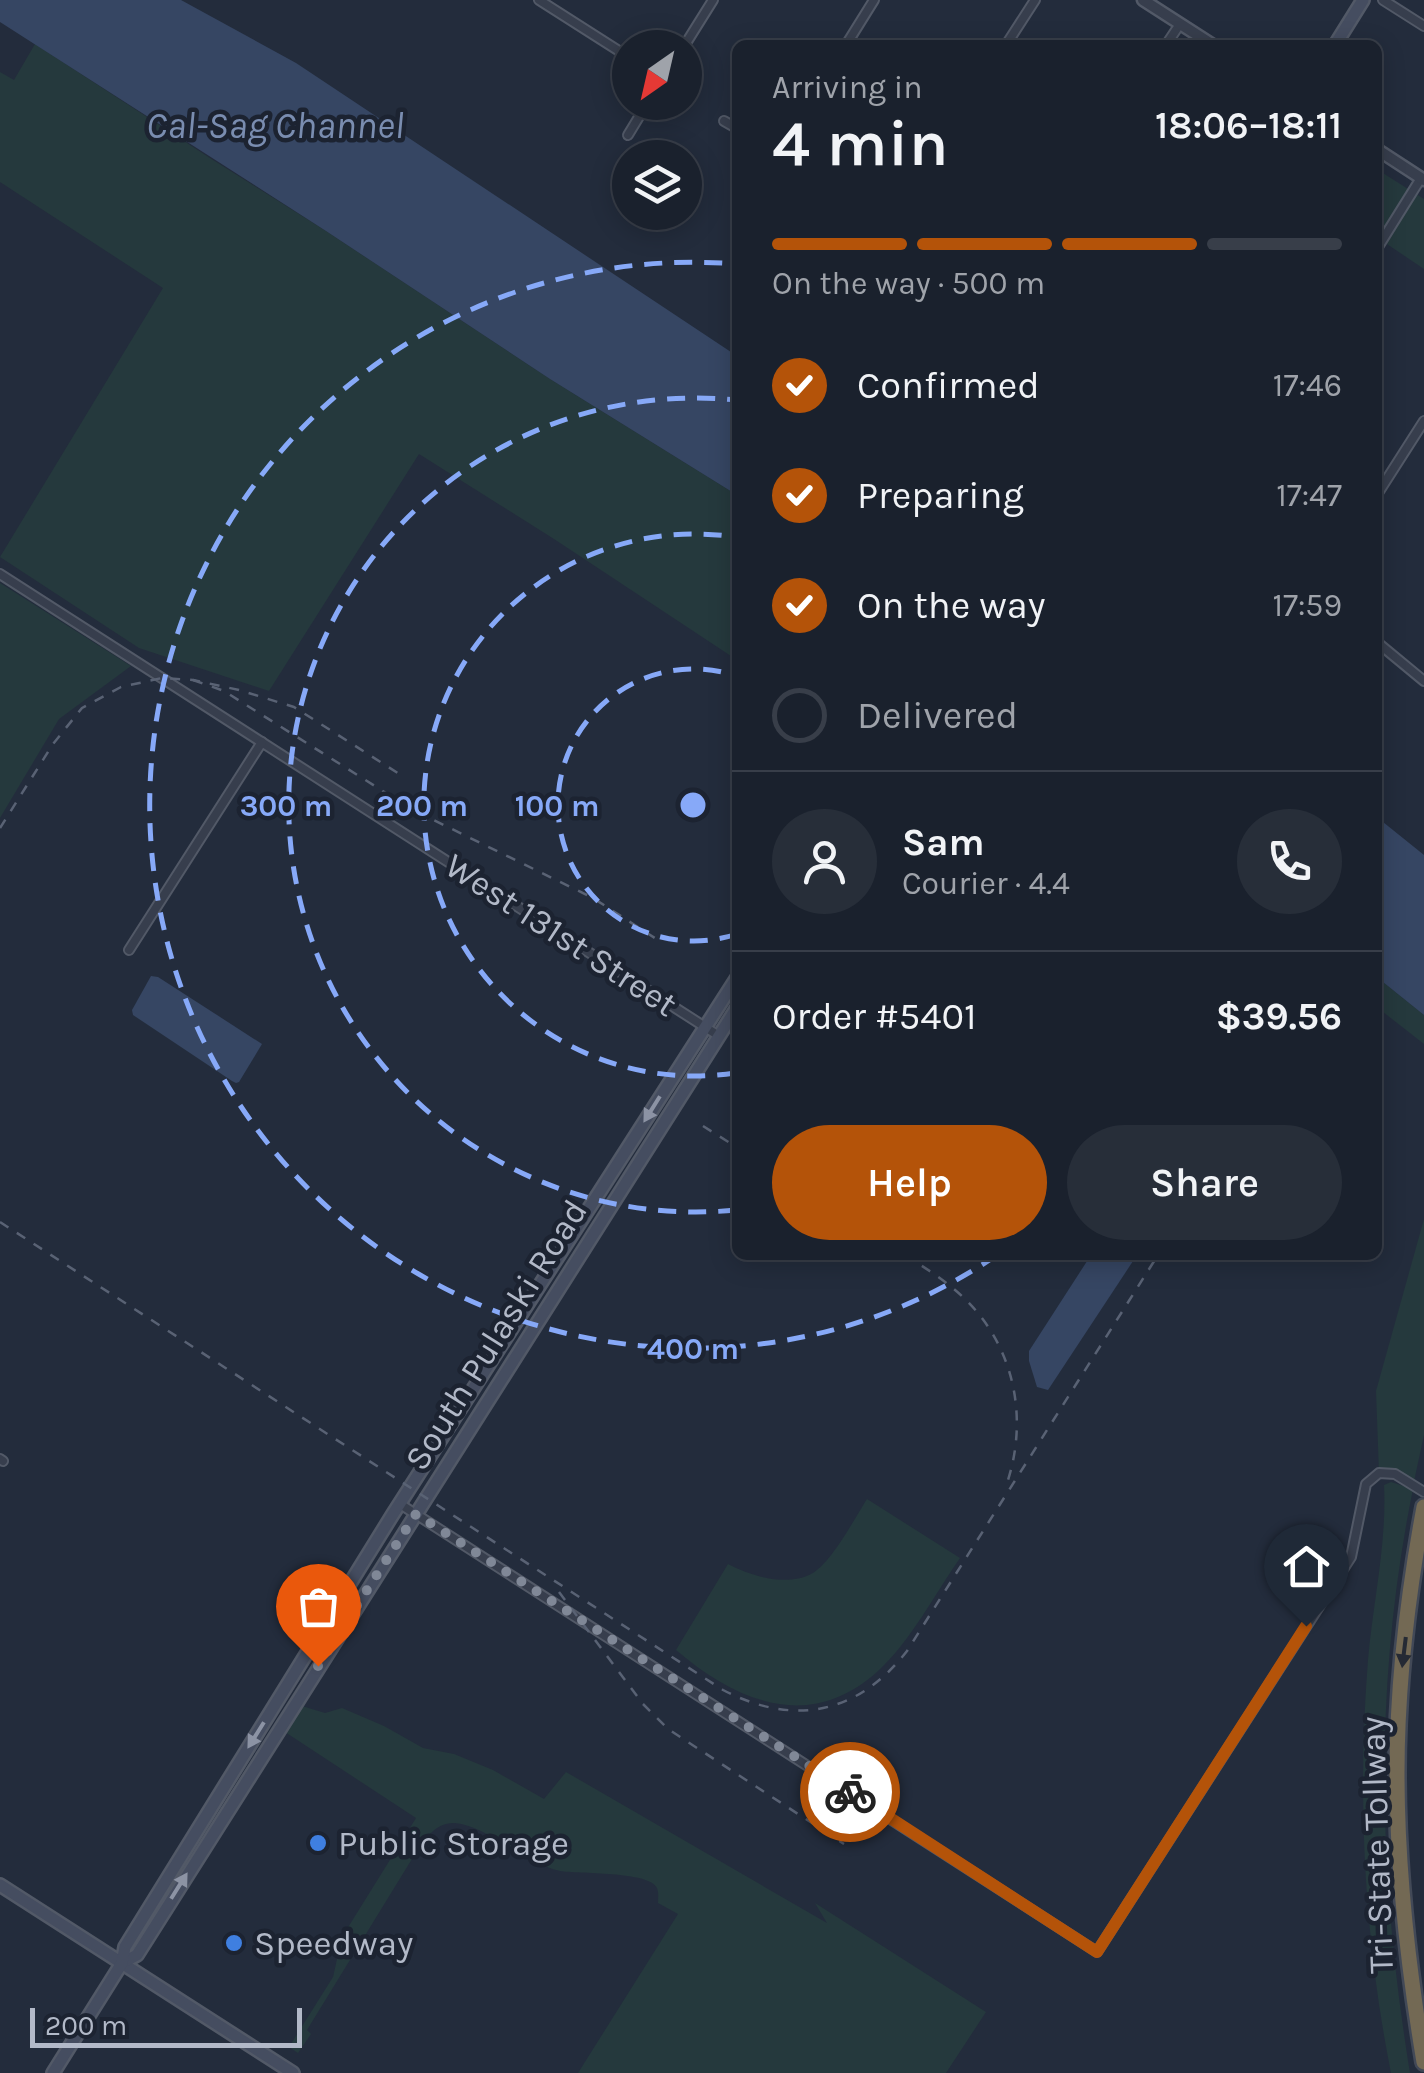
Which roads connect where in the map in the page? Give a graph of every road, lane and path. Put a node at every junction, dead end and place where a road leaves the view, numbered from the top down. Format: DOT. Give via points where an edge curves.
graph roads {
  1 [pos="713,0"];
  2 [pos="874,0"];
  3 [pos="1034,0"];
  4 [pos="1143,0"];
  5 [pos="1364,0"];
  6 [pos="1383,0"];
  7 [pos="545,2"];
  8 [pos="1180,24"];
  9 [pos="1424,26"];
  10 [pos="694,30"];
  11 [pos="849,40"];
  12 [pos="1009,40"];
  13 [pos="1169,40"];
  14 [pos="1205,40"];
  15 [pos="1339,40"];
  16 [pos="612,46"];
  17 [pos="637,120"];
  18 [pos="724,121"];
  19 [pos="732,126"];
  20 [pos="628,135"];
  21 [pos="1382,153"];
  22 [pos="1422,179"];
  23 [pos="1382,241"];
  24 [pos="1424,422"];
  25 [pos="1382,488"];
  26 [pos="0,574"];
  27 [pos="1382,646"];
  28 [pos="1423,678"];
  29 [pos="262,742"];
  30 [pos="129,950"];
  31 [pos="732,985"];
  32 [pos="732,1015"];
  33 [pos="705,1027"];
  34 [pos="719,1036"];
  35 [pos="1424,1492"];
  36 [pos="400,1504"];
  37 [pos="416,1514"];
  38 [pos="1423,1514"];
  39 [pos="0,1885"];
  40 [pos="122,1963"];
  41 [pos="1424,2062"];
  42 [pos="53,2073"];
  43 [pos="293,2073"];
  1 -- 10 [label="street"];
  2 -- 11 [label="street"];
  3 -- 12 [label="street"];
  4 -- 8 [label="street"];
  5 -- 15 [label="main road"];
  6 -- 9 [label="street"];
  7 -- 16 [label="street"];
  8 -- 13 [label="street"];
  8 -- 14 [label="street"];
  17 -- 20 [label="street"];
  18 -- 19 [label="street"];
  21 -- 22 [label="street"];
  22 -- 23 [label="street"];
  24 -- 25 [label="street"];
  26 -- 29 [label="street, West 131st Street"];
  27 -- 28 [label="street"];
  29 -- 30 [label="street"];
  29 -- 33 [label="street, West 131st Street"];
  31 -- 33 [label="main road, South Pulaski Road"];
  32 -- 34 [label="main road, South Pulaski Road"];
  33 -- 34 [label="street, West 131st Street"];
  33 -- 36 [label="main road, South Pulaski Road, one-way"];
  34 -- 37 [label="main road, South Pulaski Road"];
  35 -- 37 [label="street" via="1394,1474 1379,1473 1366,1484 1351,1557 1097,1952"];
  36 -- 37 [label="street"];
  36 -- 40 [label="main road, South Pulaski Road, one-way" via="125,1947"];
  40 -- 37 [label="main road, South Pulaski Road, one-way" via="136,1955"];
  38 -- 41 [label="highway, Tri-State Tollway, one-way" via="1402,1670 1397,1772"];
  39 -- 40 [label="main road"];
  40 -- 42 [label="main road, South Pulaski Road"];
  40 -- 43 [label="main road"];
}
